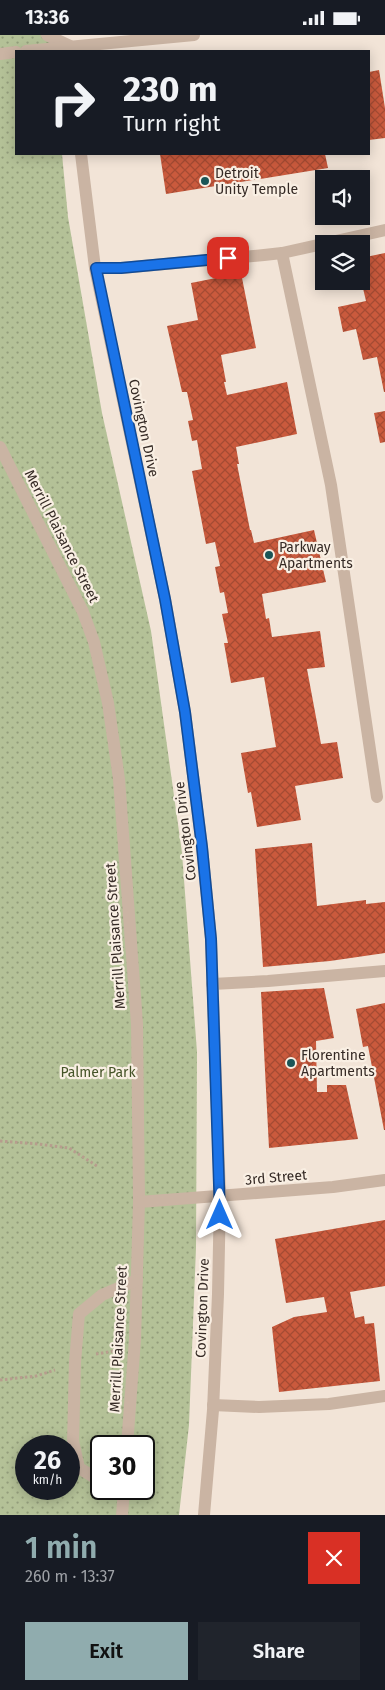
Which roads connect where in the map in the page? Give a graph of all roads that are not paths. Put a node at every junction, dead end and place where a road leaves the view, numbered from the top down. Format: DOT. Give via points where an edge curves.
graph roads {
  1 [pos="47,35"];
  2 [pos="194,35"];
  3 [pos="70,44"];
  4 [pos="32,50"];
  5 [pos="15,52"];
  6 [pos="0,54"];
  7 [pos="81,155"];
  8 [pos="385,231"];
  9 [pos="282,253"];
  10 [pos="96,268"];
  11 [pos="0,447"];
  12 [pos="377,797"];
  13 [pos="385,971"];
  14 [pos="212,984"];
  15 [pos="385,1180"];
  16 [pos="220,1196"];
  17 [pos="139,1203"];
  18 [pos="137,1280"];
  19 [pos="385,1396"];
  20 [pos="213,1405"];
  21 [pos="129,1435"];
  22 [pos="90,1475"];
  23 [pos="123,1500"];
  24 [pos="122,1515"];
  25 [pos="204,1515"];
  1 -- 3 [label="street"];
  2 -- 3 [label="street"];
  3 -- 4 [label="street"];
  5 -- 6 [label="street"];
  7 -- 10 [label="street, Covington Drive"];
  8 -- 9 [label="street"];
  9 -- 10 [label="street"];
  9 -- 12 [label="street" via="331,485"];
  10 -- 14 [label="street, Covington Drive" via="165,599 185,712 202,847"];
  11 -- 17 [label="street, Merrill Plaisance Street" via="83,612 94,642 108,703 119,779 137,1024"];
  13 -- 14 [label="street"];
  14 -- 16 [label="street, Covington Drive"];
  15 -- 16 [label="street, 3rd Street"];
  16 -- 17 [label="street, 3rd Street"];
  16 -- 20 [label="street, Covington Drive"];
  17 -- 18 [label="street, Merrill Plaisance Street"];
  18 -- 21 [label="street, Merrill Plaisance Street"];
  18 -- 22 [label="street" via="102,1295 79,1314 73,1441 79,1468"];
  19 -- 20 [label="street" via="320,1404"];
  20 -- 25 [label="street, Covington Drive"];
  23 -- 24 [label="street"];
}
